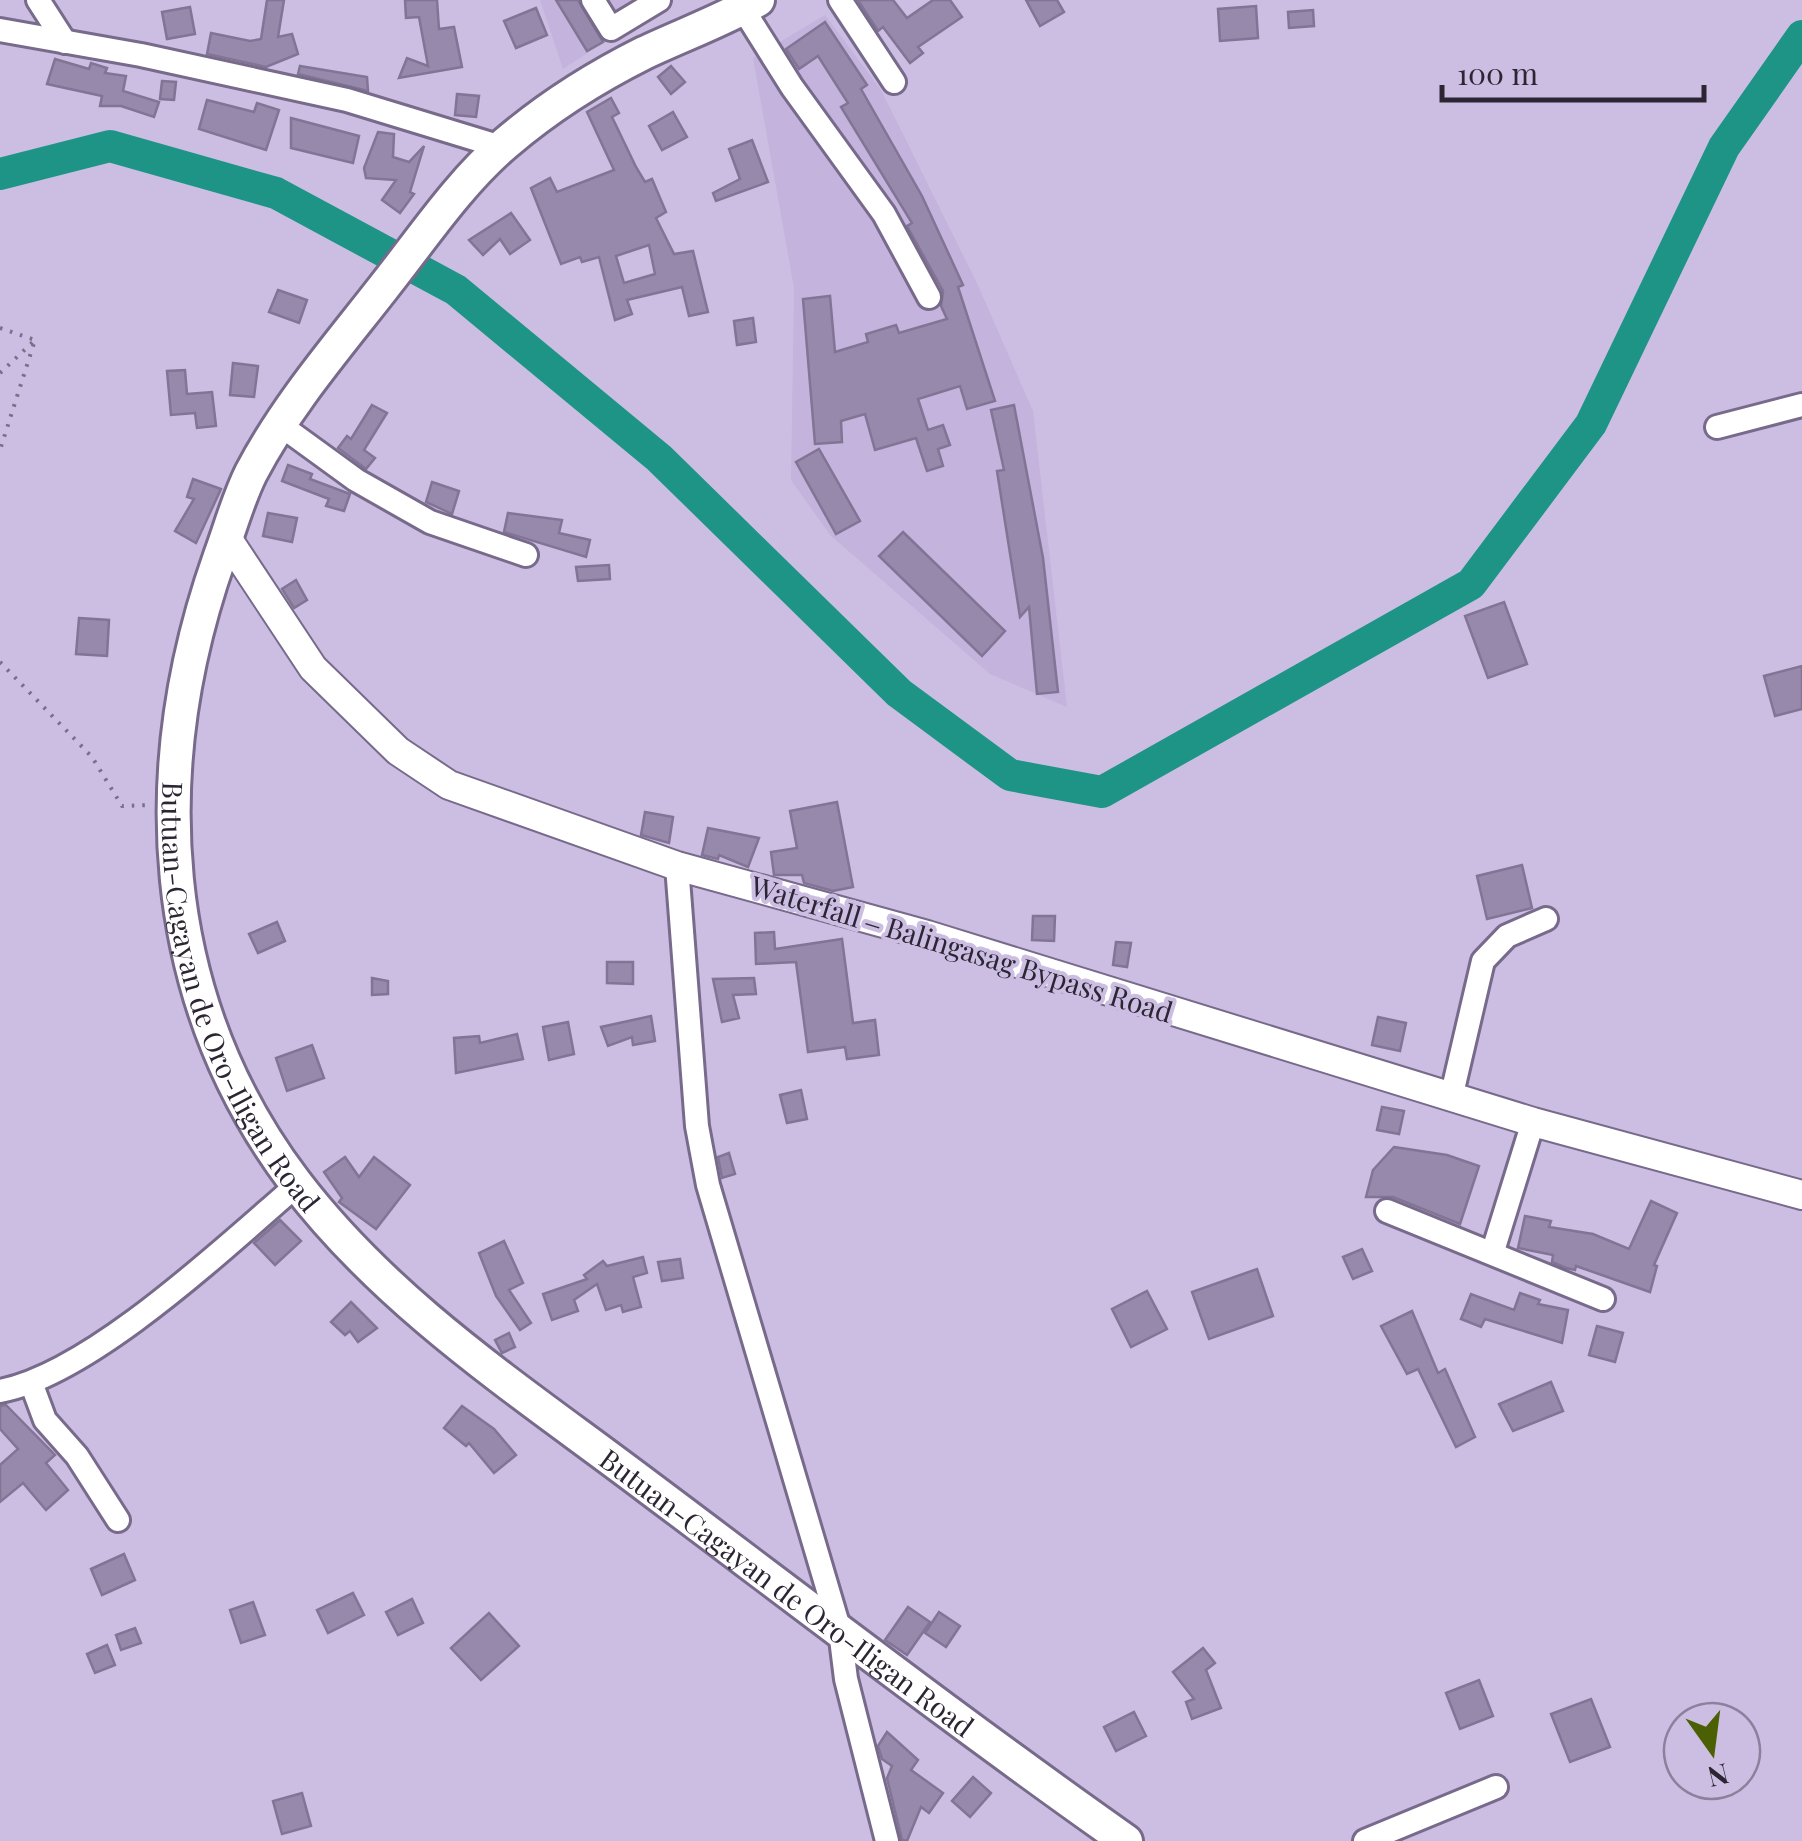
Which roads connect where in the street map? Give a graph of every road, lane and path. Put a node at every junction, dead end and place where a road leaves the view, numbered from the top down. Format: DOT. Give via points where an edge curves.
graph roads {
  1 [pos="38,0"];
  2 [pos="593,0"];
  3 [pos="659,0"];
  4 [pos="840,0"];
  5 [pos="730,8"];
  6 [pos="0,30"];
  7 [pos="65,42"];
  8 [pos="894,82"];
  9 [pos="501,148"];
  10 [pos="929,297"];
  11 [pos="0,328"];
  12 [pos="34,340"];
  13 [pos="0,373"];
  14 [pos="1802,405"];
  15 [pos="280,424"];
  16 [pos="1717,427"];
  17 [pos="0,450"];
  18 [pos="226,538"];
  19 [pos="526,556"];
  20 [pos="0,662"];
  21 [pos="171,805"];
  22 [pos="677,866"];
  23 [pos="1546,919"];
  24 [pos="1451,1098"];
  25 [pos="1533,1122"];
  26 [pos="297,1185"];
  27 [pos="1802,1195"];
  28 [pos="1388,1211"];
  29 [pos="1493,1252"];
  30 [pos="1603,1299"];
  31 [pos="32,1385"];
  32 [pos="0,1391"];
  33 [pos="118,1520"];
  34 [pos="840,1631"];
  35 [pos="1496,1787"];
  36 [pos="887,1841"];
  37 [pos="1126,1841"];
  38 [pos="1366,1841"];
  1 -- 7 [label="street"];
  2 -- 3 [label="street" via="611,29"];
  4 -- 8 [label="street"];
  5 -- 9 [label="highway, Butuan-Cagayan de Oro-Iligan Road" via="567,98"];
  5 -- 10 [label="street" via="884,214"];
  6 -- 7 [label="street"];
  7 -- 9 [label="street" via="346,100"];
  9 -- 15 [label="highway, Butuan-Cagayan de Oro-Iligan Road" via="449,203"];
  11 -- 12 [label="path"];
  12 -- 13 [label="path"];
  12 -- 17 [label="path"];
  14 -- 16 [label="street"];
  15 -- 18 [label="highway, Butuan-Cagayan de Oro-Iligan Road" via="248,479"];
  15 -- 19 [label="street" via="356,480 430,522"];
  18 -- 21 [label="highway, Butuan-Cagayan de Oro-Iligan Road" via="196,624 176,731"];
  18 -- 22 [label="main road, Waterfall ‒ Balingasag Bypass Road" via="313,668 398,751 449,785"];
  20 -- 21 [label="path" via="92,757 122,806"];
  21 -- 26 [label="highway, Butuan-Cagayan de Oro-Iligan Road" via="181,908 207,1010 243,1096"];
  22 -- 24 [label="main road, Waterfall ‒ Balingasag Bypass Road" via="928,935"];
  22 -- 34 [label="street" via="697,1126 708,1185"];
  23 -- 24 [label="street" via="1507,936 1483,961"];
  24 -- 25 [label="main road, Waterfall ‒ Balingasag Bypass Road"];
  25 -- 27 [label="main road, Waterfall ‒ Balingasag Bypass Road"];
  25 -- 29 [label="street"];
  26 -- 31 [label="street" via="187,1279"];
  26 -- 34 [label="highway, Butuan-Cagayan de Oro-Iligan Road" via="386,1285 438,1330"];
  28 -- 29 [label="street"];
  29 -- 30 [label="street"];
  31 -- 32 [label="street"];
  31 -- 33 [label="street" via="45,1420"];
  34 -- 36 [label="street"];
  34 -- 37 [label="highway, Butuan-Cagayan de Oro-Iligan Road"];
  35 -- 38 [label="street"];
}
